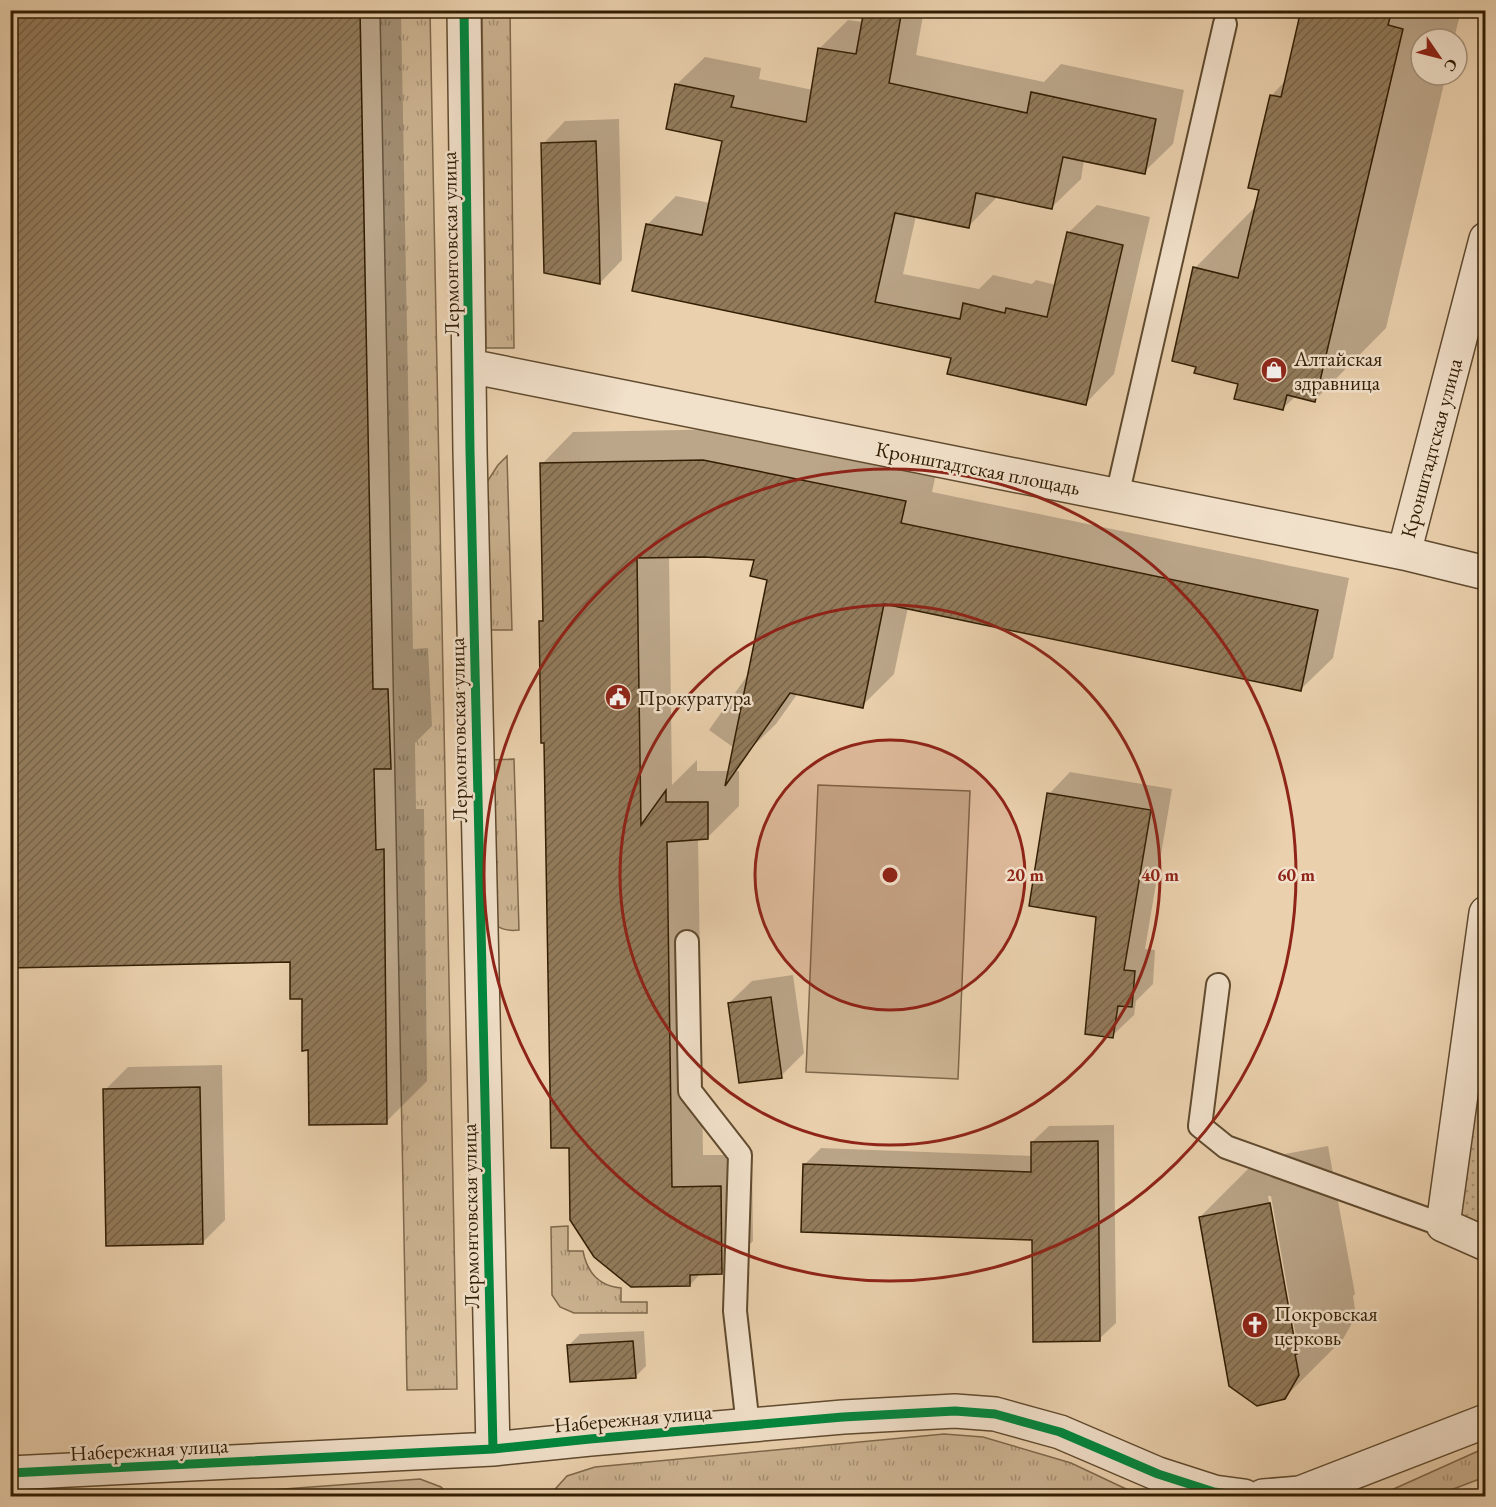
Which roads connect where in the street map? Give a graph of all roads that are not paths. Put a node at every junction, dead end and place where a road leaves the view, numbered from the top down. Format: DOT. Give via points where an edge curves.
graph roads {
  1 [pos="464,10"];
  2 [pos="1225,24"];
  3 [pos="1485,238"];
  4 [pos="469,366"];
  5 [pos="1117,496"];
  6 [pos="1404,553"];
  7 [pos="1485,573"];
  8 [pos="1485,913"];
  9 [pos="687,942"];
  10 [pos="1218,985"];
  11 [pos="1443,1225"];
  12 [pos="1485,1244"];
  13 [pos="1485,1421"];
  14 [pos="748,1426"];
  15 [pos="493,1449"];
  16 [pos="10,1473"];
  17 [pos="1244,1497"];
  18 [pos="1263,1497"];
  1 -- 4 [label="street, Лермонтовская улица"];
  2 -- 5 [label="lane"];
  3 -- 6 [label="street, Кронштадтская улица"];
  4 -- 5 [label="street, Кронштадтская площадь"];
  4 -- 15 [label="street, Лермонтовская улица"];
  5 -- 6 [label="street, Кронштадтская площадь"];
  6 -- 7 [label="street, Кронштадтская площадь"];
  8 -- 11 [label="street"];
  9 -- 14 [label="lane" via="690,1091 740,1155 735,1311"];
  10 -- 11 [label="lane" via="1200,1126 1226,1147"];
  11 -- 12 [label="street"];
  13 -- 18 [label="street" via="1300,1493"];
  14 -- 15 [label="street, Набережная улица"];
  14 -- 17 [label="street, Набережная улица" via="955,1411 995,1414 1060,1432 1158,1473"];
  15 -- 16 [label="street, Набережная улица"];
}
